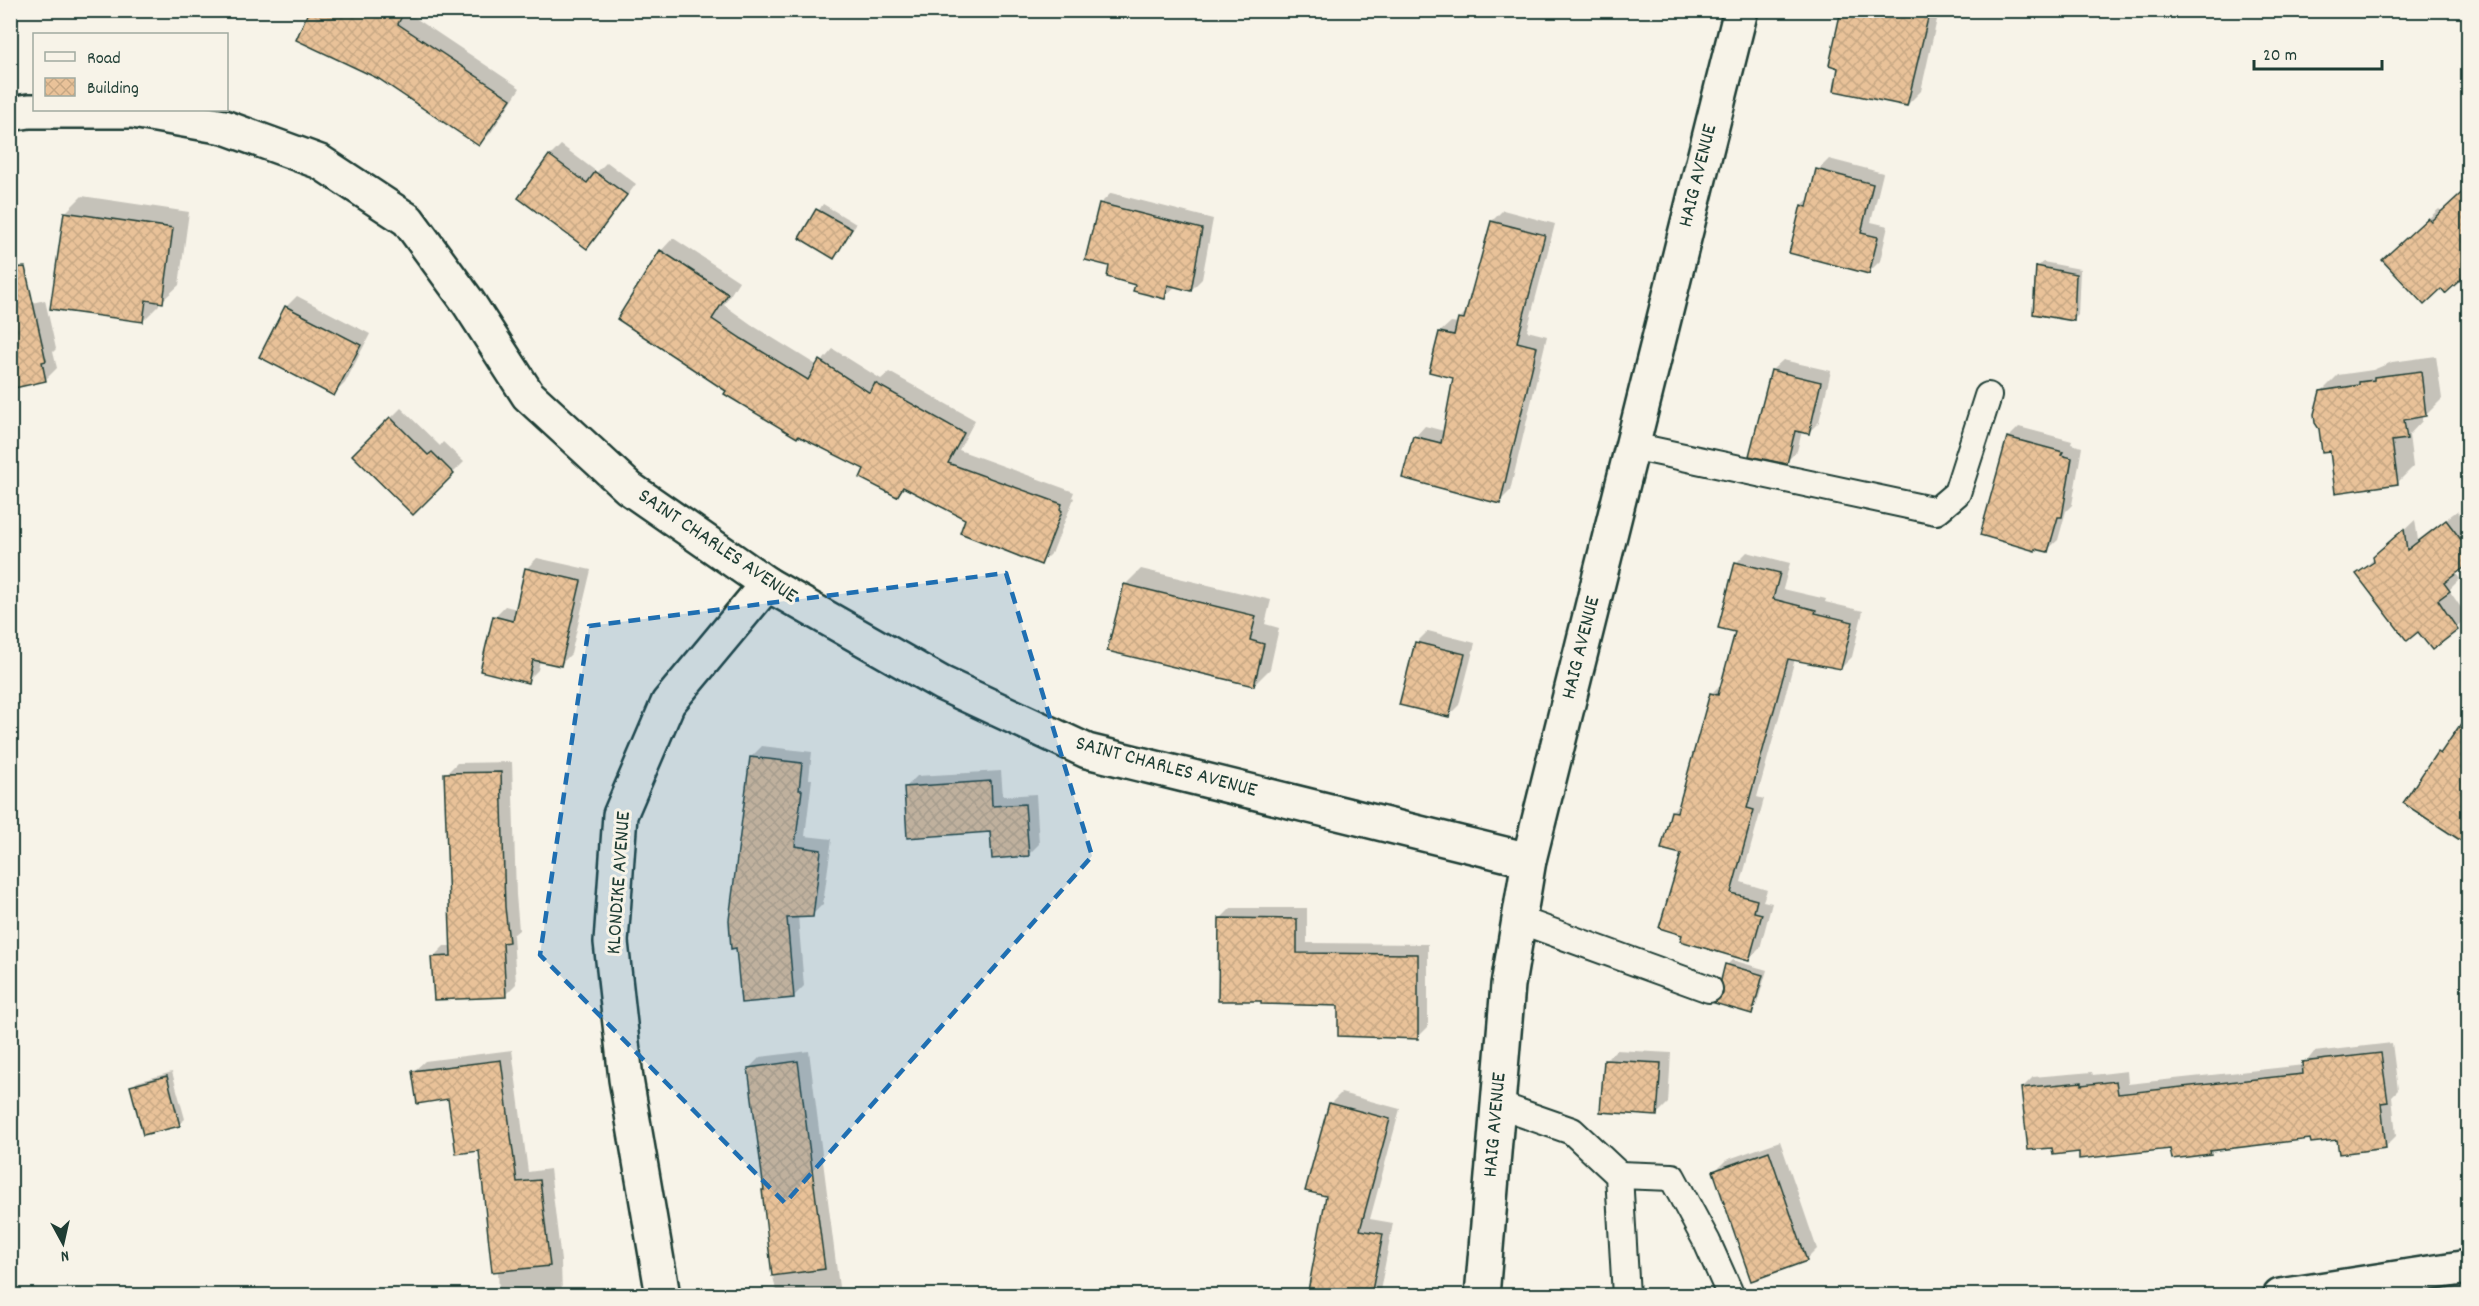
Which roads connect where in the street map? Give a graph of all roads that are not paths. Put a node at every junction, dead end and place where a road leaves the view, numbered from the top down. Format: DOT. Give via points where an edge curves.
graph roads {
  1 [pos="1741,10"];
  2 [pos="10,114"];
  3 [pos="1989,396"];
  4 [pos="1632,446"];
  5 [pos="767,584"];
  6 [pos="1529,860"];
  7 [pos="1519,920"];
  8 [pos="1709,989"];
  9 [pos="1498,1106"];
  10 [pos="1619,1175"];
  11 [pos="2469,1267"];
  12 [pos="663,1296"];
  13 [pos="1482,1296"];
  14 [pos="1626,1296"];
  15 [pos="1731,1296"];
  16 [pos="2280,1296"];
  1 -- 4 [label="street, HAIG AVENUE"];
  2 -- 5 [label="street, SAINT CHARLES AVENUE" via="133,111 224,127 320,162 408,220 468,302 528,395 629,488"];
  3 -- 4 [label="lane" via="1957,493 1936,511"];
  4 -- 6 [label="street, HAIG AVENUE"];
  5 -- 6 [label="street, SAINT CHARLES AVENUE" via="941,683 1087,751"];
  5 -- 12 [label="street, KLONDIKE AVENUE" via="668,703 620,815 611,942 626,1079"];
  6 -- 7 [label="street, HAIG AVENUE"];
  7 -- 8 [label="lane"];
  7 -- 9 [label="street, HAIG AVENUE" via="1508,985"];
  9 -- 10 [label="lane" via="1572,1131"];
  9 -- 13 [label="street, HAIG AVENUE"];
  10 -- 14 [label="lane"];
  10 -- 15 [label="lane" via="1672,1177"];
  11 -- 16 [label="street"];
}
